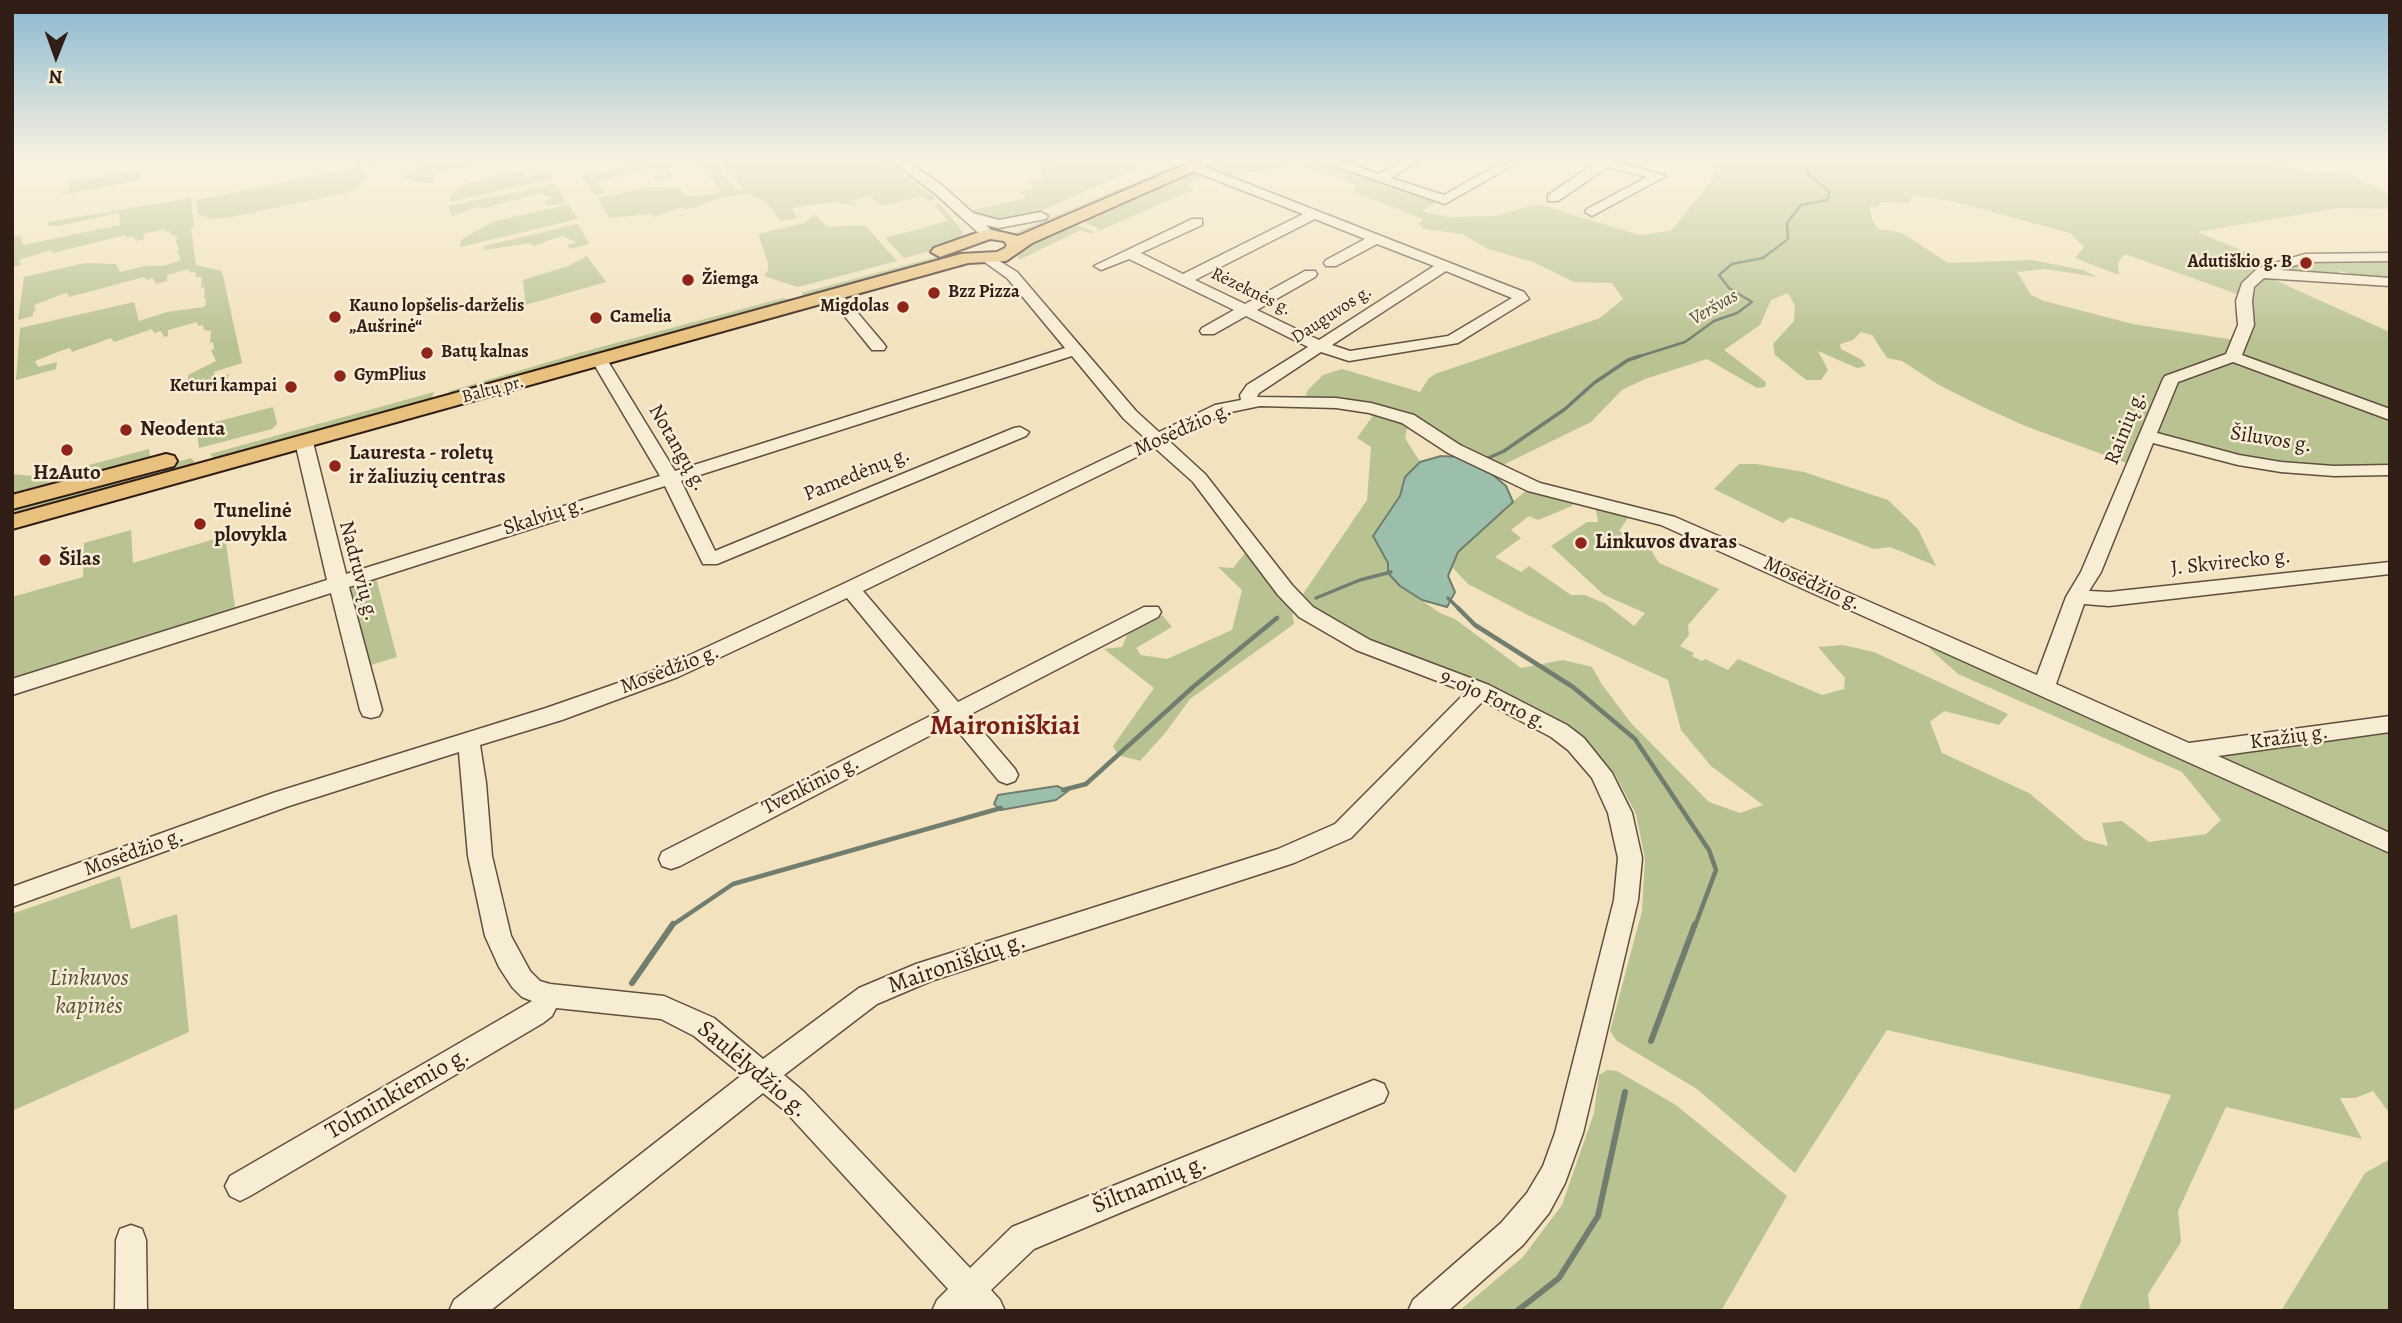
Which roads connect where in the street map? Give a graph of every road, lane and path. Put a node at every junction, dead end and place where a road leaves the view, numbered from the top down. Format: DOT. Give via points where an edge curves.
graph roads {
  1 [pos="965,219"];
  2 [pos="982,219"];
  3 [pos="1027,219"];
  4 [pos="1036,219"];
  5 [pos="1052,219"];
  6 [pos="1305,219"];
  7 [pos="1322,219"];
  8 [pos="1197,222"];
  9 [pos="1375,239"];
  10 [pos="989,246"];
  11 [pos="1129,253"];
  12 [pos="2390,257"];
  13 [pos="1332,263"];
  14 [pos="1101,266"];
  15 [pos="1444,266"];
  16 [pos="1310,274"];
  17 [pos="2259,274"];
  18 [pos="1183,280"];
  19 [pos="2390,282"];
  20 [pos="835,295"];
  21 [pos="788,300"];
  22 [pos="1245,311"];
  23 [pos="1208,331"];
  24 [pos="1319,346"];
  25 [pos="878,347"];
  26 [pos="1076,349"];
  27 [pos="2233,357"];
  28 [pos="600,361"];
  29 [pos="447,394"];
  30 [pos="1250,402"];
  31 [pos="2390,415"];
  32 [pos="1020,432"];
  33 [pos="2147,436"];
  34 [pos="1158,440"];
  35 [pos="304,442"];
  36 [pos="194,463"];
  37 [pos="2390,470"];
  38 [pos="670,477"];
  39 [pos="12,502"];
  40 [pos="12,522"];
  41 [pos="710,560"];
  42 [pos="2390,568"];
  43 [pos="338,583"];
  44 [pos="850,589"];
  45 [pos="2076,597"];
  46 [pos="1151,612"];
  47 [pos="12,687"];
  48 [pos="2044,687"];
  49 [pos="1481,690"];
  50 [pos="371,710"];
  51 [pos="952,713"];
  52 [pos="2390,724"];
  53 [pos="468,739"];
  54 [pos="2188,752"];
  55 [pos="1007,775"];
  56 [pos="2390,844"];
  57 [pos="671,859"];
  58 [pos="12,897"];
  59 [pos="549,996"];
  60 [pos="764,1075"];
  61 [pos="1374,1093"];
  62 [pos="240,1186"];
  63 [pos="131,1240"];
  64 [pos="979,1300"];
  65 [pos="131,1311"];
  66 [pos="465,1311"];
  67 [pos="948,1311"];
  68 [pos="1423,1311"];
  1 -- 10 [label="street"];
  2 -- 3 [label="street" via="999,224"];
  4 -- 10 [label="main road, Baltų pr."];
  5 -- 10 [label="main road, Baltų pr."];
  6 -- 18 [label="street"];
  7 -- 9 [label="street"];
  8 -- 11 [label="street"];
  9 -- 13 [label="street"];
  9 -- 15 [label="street"];
  10 -- 20 [label="main road, Baltų pr."];
  10 -- 21 [label="main road, Baltų pr." via="958,247"];
  10 -- 26 [label="street, 9-ojo Forto g."];
  11 -- 14 [label="street"];
  11 -- 18 [label="street, Rėzeknės g."];
  12 -- 17 [label="street" via="2305,258"];
  15 -- 24 [label="street, Dauguvos g."];
  15 -- 24 [label="street, Rėzeknės g." via="1521,299 1452,340 1356,356"];
  16 -- 22 [label="street"];
  17 -- 19 [label="street"];
  17 -- 27 [label="street" via="2246,286 2246,325"];
  18 -- 22 [label="street, Rėzeknės g."];
  20 -- 21 [label="main road, Baltų pr."];
  20 -- 25 [label="street"];
  21 -- 28 [label="main road, Baltų pr."];
  21 -- 29 [label="main road, Baltų pr."];
  22 -- 23 [label="street"];
  22 -- 24 [label="street, Rėzeknės g."];
  24 -- 30 [label="street, Dauguvos g." via="1253,389 1248,395"];
  26 -- 34 [label="street, 9-ojo Forto g." via="1130,415"];
  26 -- 38 [label="street, Skalvių g."];
  27 -- 31 [label="street"];
  27 -- 33 [label="street, Rainių g." via="2171,379"];
  28 -- 29 [label="main road, Baltų pr."];
  28 -- 38 [label="street, Notangų g."];
  29 -- 35 [label="main road, Baltų pr."];
  29 -- 36 [label="main road, Baltų pr."];
  30 -- 34 [label="street, Mosėdžio g." via="1221,409"];
  30 -- 48 [label="street, Mosėdžio g." via="1287,400 1371,408 1408,419 1475,460 1534,486 1668,521"];
  32 -- 41 [label="street, Pamedėnų g."];
  33 -- 37 [label="street, Šiluvos g." via="2281,467"];
  33 -- 45 [label="street, Rainių g." via="2091,572"];
  34 -- 44 [label="street, Mosėdžio g."];
  34 -- 49 [label="street, 9-ojo Forto g." via="1199,478 1306,612 1363,645"];
  35 -- 36 [label="main road, Baltų pr."];
  35 -- 43 [label="street, Nadruvių g."];
  36 -- 39 [label="main road, Baltų pr."];
  36 -- 40 [label="main road, Baltų pr."];
  38 -- 41 [label="street, Notangų g."];
  38 -- 43 [label="street, Skalvių g."];
  42 -- 45 [label="street, J. Skvirecko g." via="2109,599"];
  43 -- 47 [label="street, Skalvių g."];
  43 -- 50 [label="street, Nadruvių g."];
  44 -- 51 [label="street"];
  44 -- 53 [label="street, Mosėdžio g." via="671,672"];
  45 -- 48 [label="street, Rainių g."];
  46 -- 51 [label="street, Tvenkinio g."];
  48 -- 54 [label="street, Mosėdžio g."];
  49 -- 60 [label="street, Maironiškių g." via="1343,831 1285,856 891,985 842,1013"];
  49 -- 68 [label="street, 9-ojo Forto g." via="1559,731 1592,761 1620,813 1627,836 1629,878 1569,1133 1555,1173 1512,1234"];
  51 -- 55 [label="street"];
  51 -- 57 [label="street, Tvenkinio g."];
  52 -- 54 [label="street, Kražių g."];
  53 -- 58 [label="street, Mosėdžio g." via="281,799"];
  53 -- 59 [label="street, Saulėlydžio g." via="480,856 498,936 521,979"];
  54 -- 56 [label="street, Mosėdžio g."];
  59 -- 60 [label="street, Saulėlydžio g." via="664,1008 704,1027"];
  59 -- 62 [label="street, Tolminkiemio g." via="534,1015"];
  60 -- 64 [label="street, Saulėlydžio g." via="823,1130"];
  60 -- 66 [label="street, Maironiškių g."];
  61 -- 64 [label="street, Šiltnamių g." via="1023,1238"];
  63 -- 65 [label="street"];
  64 -- 67 [label="street, Šiltnamių g."];
}
